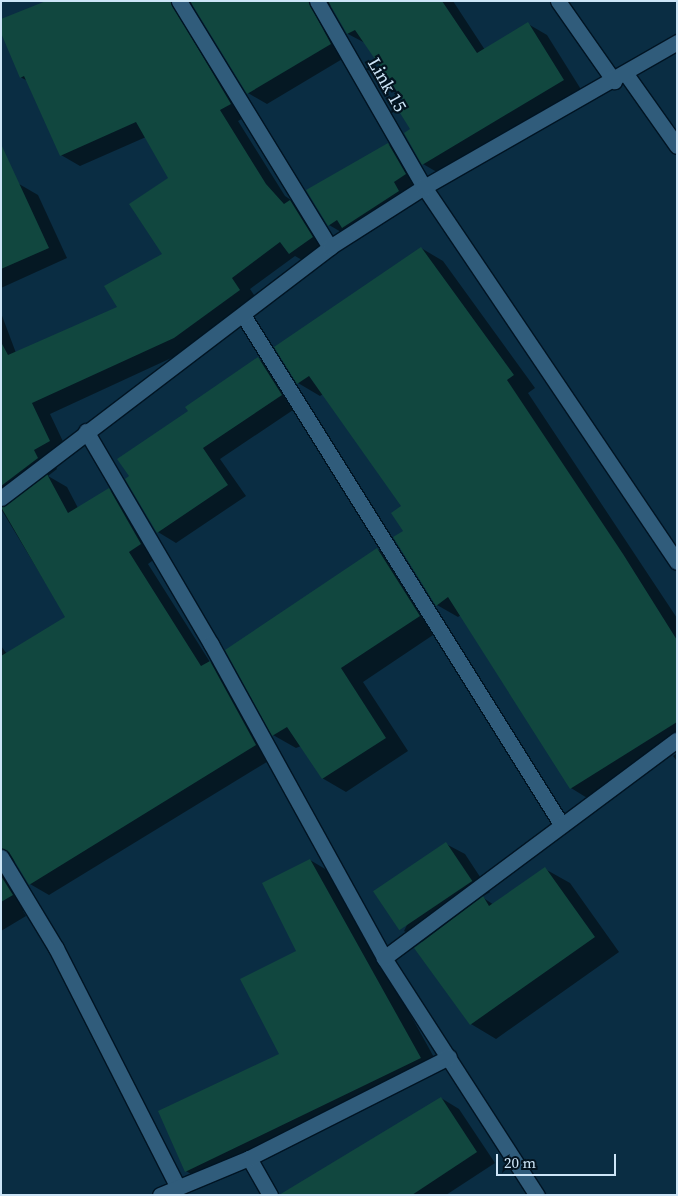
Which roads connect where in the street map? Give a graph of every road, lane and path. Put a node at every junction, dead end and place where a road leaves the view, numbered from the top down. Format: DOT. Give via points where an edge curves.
graph roads {
  1 [pos="180,1"];
  2 [pos="317,1"];
  3 [pos="558,1"];
  4 [pos="677,42"];
  5 [pos="620,77"];
  6 [pos="677,146"];
  7 [pos="424,187"];
  8 [pos="330,247"];
  9 [pos="243,314"];
  10 [pos="86,431"];
  11 [pos="1,498"];
  12 [pos="677,562"];
  13 [pos="677,740"];
  14 [pos="561,824"];
  15 [pos="1,857"];
  16 [pos="384,958"];
  17 [pos="449,1057"];
  18 [pos="249,1158"];
  19 [pos="178,1187"];
  20 [pos="160,1195"];
  21 [pos="270,1195"];
  22 [pos="537,1195"];
  1 -- 8 [label="street"];
  2 -- 7 [label="street, Link 15"];
  3 -- 5 [label="street"];
  4 -- 5 [label="street"];
  5 -- 6 [label="street"];
  5 -- 7 [label="street"];
  7 -- 8 [label="street"];
  7 -- 12 [label="street, Link 15"];
  8 -- 9 [label="street"];
  9 -- 10 [label="street"];
  9 -- 14 [label="street"];
  10 -- 11 [label="street"];
  10 -- 16 [label="street" via="211,644"];
  13 -- 14 [label="street"];
  14 -- 16 [label="street"];
  15 -- 19 [label="street" via="56,948"];
  16 -- 17 [label="street"];
  17 -- 18 [label="street"];
  17 -- 22 [label="street"];
  18 -- 19 [label="street"];
  18 -- 21 [label="street"];
  19 -- 20 [label="street"];
}
